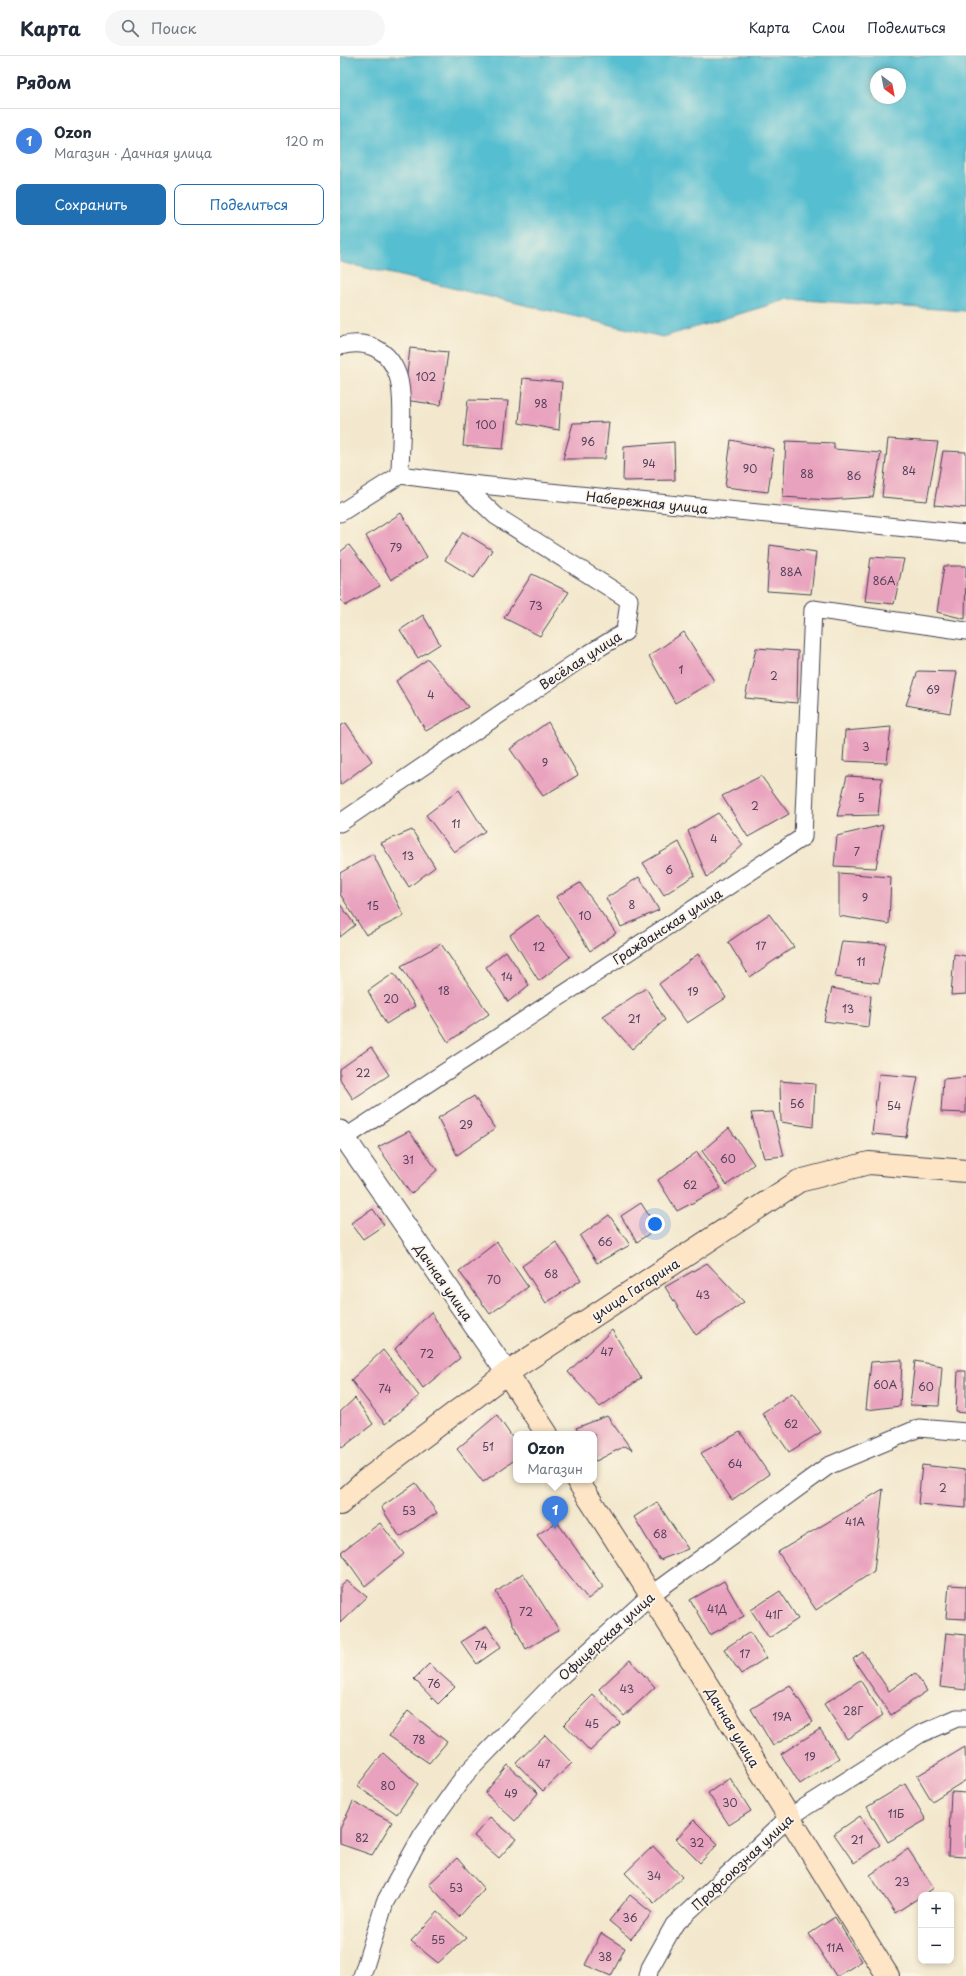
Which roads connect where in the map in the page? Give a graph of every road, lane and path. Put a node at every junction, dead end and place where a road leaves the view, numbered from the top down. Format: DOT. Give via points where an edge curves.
graph roads {
  1 [pos="340,346"];
  2 [pos="400,475"];
  3 [pos="461,483"];
  4 [pos="340,513"];
  5 [pos="966,534"];
  6 [pos="966,631"];
  7 [pos="340,823"];
  8 [pos="341,1136"];
  9 [pos="966,1171"];
  10 [pos="506,1373"];
  11 [pos="544,1431"];
  12 [pos="966,1432"];
  13 [pos="579,1483"];
  14 [pos="340,1504"];
  15 [pos="652,1594"];
  16 [pos="966,1718"];
  17 [pos="788,1818"];
  18 [pos="362,1976"];
  19 [pos="648,1976"];
  20 [pos="888,1976"];
  1 -- 2 [label="street" via="354,343 376,347 392,364 401,392"];
  2 -- 3 [label="street, Набережная улица"];
  2 -- 4 [label="street"];
  3 -- 5 [label="street, Набережная улица"];
  3 -- 7 [label="street, Весёлая улица" via="496,516 629,600 625,632 582,658"];
  6 -- 8 [label="street, Гражданская улица" via="813,610 803,837"];
  8 -- 10 [label="street, Дачная улица"];
  9 -- 10 [label="main road, улица Гагарина" via="869,1163 799,1181"];
  10 -- 11 [label="main road, Дачная улица"];
  10 -- 14 [label="main road, улица Гагарина" via="365,1481"];
  12 -- 15 [label="street, Офицерская улица" via="918,1428 828,1466"];
  13 -- 15 [label="main road, Дачная улица"];
  15 -- 17 [label="main road, Дачная улица"];
  15 -- 18 [label="street, Офицерская улица" via="558,1678 465,1775 422,1835 385,1902"];
  16 -- 17 [label="street, Профсоюзная улица" via="957,1718 920,1734"];
  17 -- 19 [label="street, Профсоюзная улица" via="674,1925"];
  17 -- 20 [label="main road, Дачная улица"];
}
